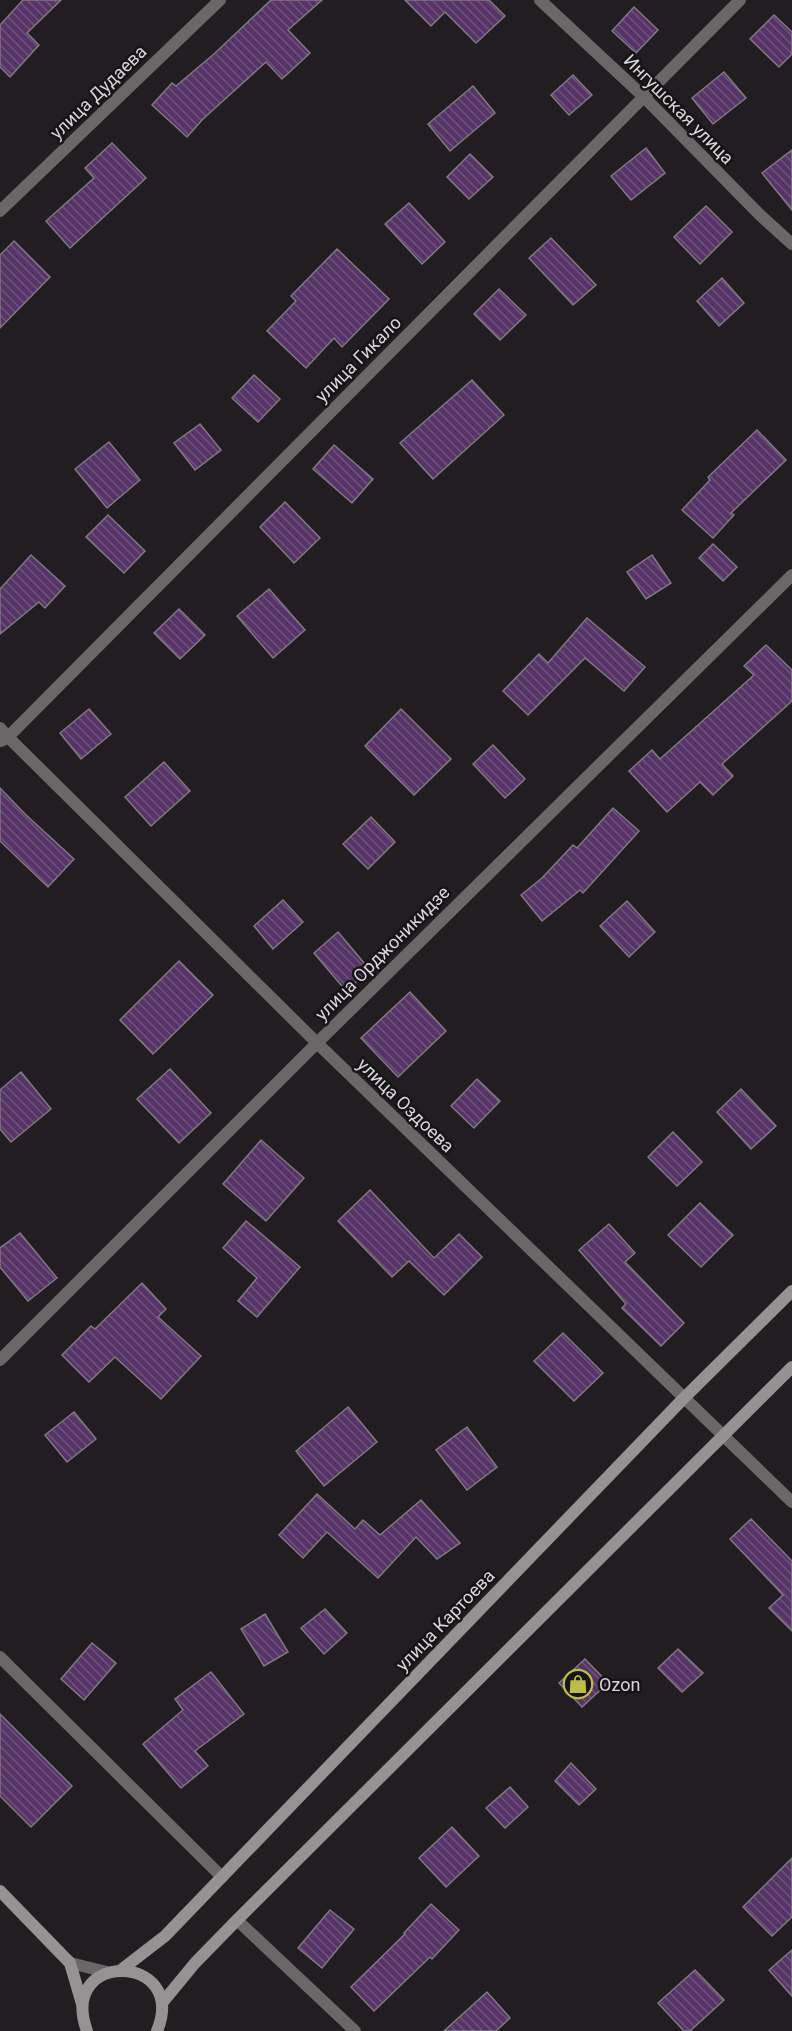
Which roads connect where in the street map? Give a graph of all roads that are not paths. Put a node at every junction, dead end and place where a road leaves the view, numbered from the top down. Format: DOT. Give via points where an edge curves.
graph roads {
  1 [pos="220,0"];
  2 [pos="540,0"];
  3 [pos="740,0"];
  4 [pos="643,96"];
  5 [pos="0,211"];
  6 [pos="792,244"];
  7 [pos="792,575"];
  8 [pos="3,735"];
  9 [pos="317,1043"];
  10 [pos="792,1291"];
  11 [pos="0,1360"];
  12 [pos="792,1367"];
  13 [pos="683,1399"];
  14 [pos="724,1436"];
  15 [pos="792,1503"];
  16 [pos="0,1657"];
  17 [pos="222,1876"];
  18 [pos="0,1891"];
  19 [pos="237,1920"];
  20 [pos="70,1963"];
  21 [pos="121,1970"];
  22 [pos="107,1972"];
  23 [pos="162,2003"];
  24 [pos="82,2004"];
  25 [pos="162,2017"];
  26 [pos="82,2018"];
  27 [pos="76,2031"];
  28 [pos="87,2031"];
  29 [pos="158,2031"];
  30 [pos="168,2031"];
  31 [pos="355,2031"];
  1 -- 5 [label="street, улица Дудаева"];
  2 -- 4 [label="street, Ингушская улица"];
  3 -- 4 [label="street, улица Гикало"];
  4 -- 6 [label="street, Ингушская улица"];
  4 -- 8 [label="street, улица Гикало"];
  7 -- 9 [label="street, улица Орджоникидзе"];
  8 -- 9 [label="street, улица Оздоева"];
  9 -- 11 [label="street, улица Орджоникидзе"];
  9 -- 13 [label="street, улица Оздоева"];
  10 -- 13 [label="main road, улица Картоева"];
  12 -- 14 [label="main road"];
  13 -- 14 [label="street, улица Оздоева"];
  13 -- 17 [label="main road, улица Картоева"];
  14 -- 15 [label="street, улица Оздоева"];
  14 -- 19 [label="main road"];
  16 -- 17 [label="street"];
  17 -- 21 [label="main road, улица Картоева" via="165,1936"];
  18 -- 20 [label="main road"];
  19 -- 23 [label="main road"];
  19 -- 31 [label="street"];
  20 -- 22 [label="street"];
  20 -- 24 [label="main road"];
  21 -- 22 [label="main road"];
  21 -- 23 [label="main road" via="148,1979"];
  22 -- 24 [label="main road" via="86,1991"];
  23 -- 25 [label="main road"];
  24 -- 26 [label="main road"];
  25 -- 29 [label="main road"];
  25 -- 30 [label="main road"];
  26 -- 27 [label="main road"];
  26 -- 28 [label="main road"];
}
